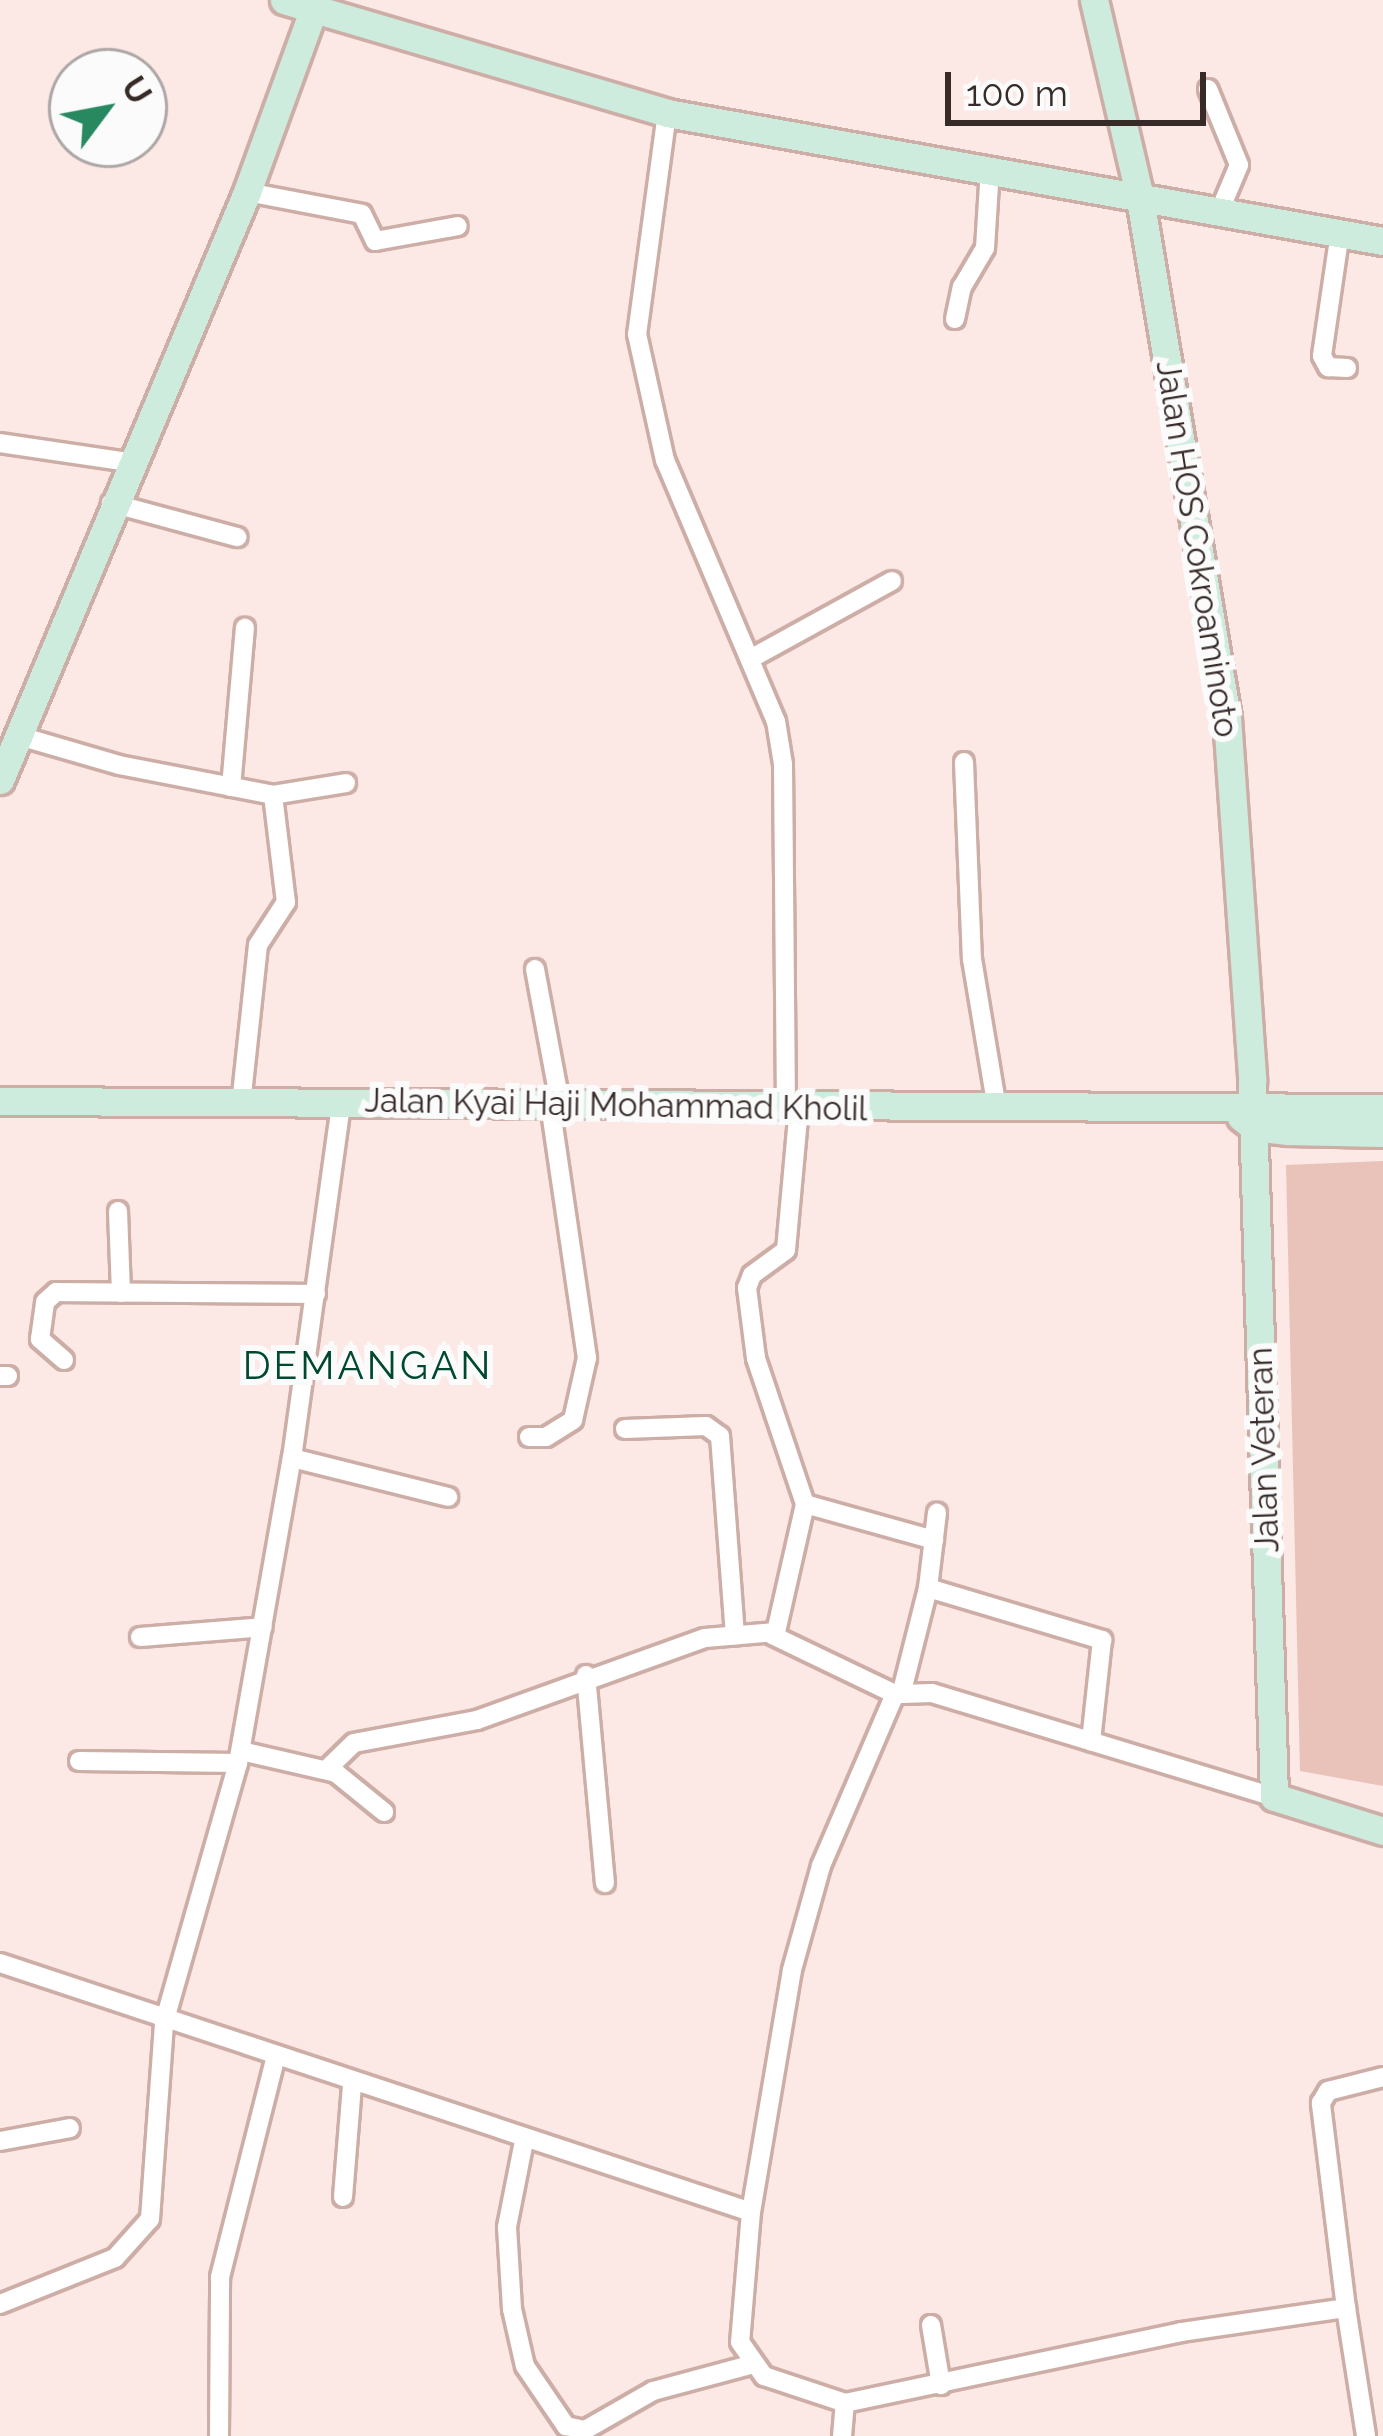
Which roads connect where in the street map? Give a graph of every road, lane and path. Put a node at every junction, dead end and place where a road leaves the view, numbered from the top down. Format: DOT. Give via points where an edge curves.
graph roads {
  1 [pos="284,0"];
  2 [pos="1094,0"];
  3 [pos="315,4"];
  4 [pos="1208,89"];
  5 [pos="667,112"];
  6 [pos="990,169"];
  7 [pos="247,192"];
  8 [pos="1139,194"];
  9 [pos="1220,210"];
  10 [pos="458,226"];
  11 [pos="1340,232"];
  12 [pos="1383,241"];
  13 [pos="955,319"];
  14 [pos="1347,368"];
  15 [pos="0,443"];
  16 [pos="129,462"];
  17 [pos="111,503"];
  18 [pos="237,537"];
  19 [pos="892,581"];
  20 [pos="244,628"];
  21 [pos="750,659"];
  22 [pos="16,735"];
  23 [pos="964,762"];
  24 [pos="0,780"];
  25 [pos="346,783"];
  26 [pos="231,787"];
  27 [pos="274,795"];
  28 [pos="535,969"];
  29 [pos="0,1101"];
  30 [pos="241,1103"];
  31 [pos="341,1103"];
  32 [pos="555,1103"];
  33 [pos="792,1108"];
  34 [pos="997,1108"];
  35 [pos="1383,1108"];
  36 [pos="1246,1114"];
  37 [pos="1383,1133"];
  38 [pos="118,1210"];
  39 [pos="121,1293"];
  40 [pos="316,1294"];
  41 [pos="64,1360"];
  42 [pos="625,1430"];
  43 [pos="529,1437"];
  44 [pos="292,1458"];
  45 [pos="448,1497"];
  46 [pos="805,1504"];
  47 [pos="937,1513"];
  48 [pos="934,1540"];
  49 [pos="928,1588"];
  50 [pos="263,1628"];
  51 [pos="735,1635"];
  52 [pos="772,1635"];
  53 [pos="140,1637"];
  54 [pos="586,1676"];
  55 [pos="898,1693"];
  56 [pos="1091,1741"];
  57 [pos="240,1757"];
  58 [pos="79,1761"];
  59 [pos="327,1769"];
  60 [pos="1274,1797"];
  61 [pos="384,1812"];
  62 [pos="1383,1831"];
  63 [pos="605,1882"];
  64 [pos="0,1963"];
  65 [pos="164,2023"];
  66 [pos="275,2060"];
  67 [pos="1383,2077"];
  68 [pos="352,2086"];
  69 [pos="70,2128"];
  70 [pos="0,2141"];
  71 [pos="524,2141"];
  72 [pos="343,2197"];
  73 [pos="751,2212"];
  74 [pos="0,2304"];
  75 [pos="1346,2308"];
  76 [pos="931,2325"];
  77 [pos="750,2365"];
  78 [pos="940,2385"];
  79 [pos="845,2403"];
  80 [pos="574,2433"];
  81 [pos="219,2436"];
  82 [pos="842,2436"];
  83 [pos="1366,2436"];
  1 -- 3 [label="street"];
  2 -- 8 [label="street, Jalan HOS Cokroaminoto"];
  3 -- 5 [label="street"];
  3 -- 7 [label="street"];
  4 -- 9 [label="street" via="1239,166"];
  5 -- 6 [label="street"];
  5 -- 21 [label="street" via="637,334 665,460"];
  6 -- 8 [label="street"];
  6 -- 13 [label="street" via="985,248 962,287"];
  7 -- 10 [label="street" via="362,214 375,242"];
  7 -- 16 [label="street"];
  8 -- 9 [label="street"];
  8 -- 36 [label="street, Jalan HOS Cokroaminoto" via="1227,718"];
  9 -- 11 [label="street"];
  11 -- 12 [label="street"];
  11 -- 14 [label="street" via="1322,356 1328,367"];
  15 -- 16 [label="street"];
  16 -- 17 [label="street"];
  17 -- 18 [label="street"];
  17 -- 22 [label="street"];
  19 -- 21 [label="street"];
  20 -- 26 [label="street"];
  21 -- 33 [label="street" via="783,764"];
  22 -- 24 [label="street"];
  22 -- 26 [label="street"];
  23 -- 34 [label="street" via="972,959"];
  25 -- 27 [label="street"];
  26 -- 27 [label="street"];
  27 -- 30 [label="street" via="286,902 258,945"];
  28 -- 32 [label="street"];
  29 -- 30 [label="street, Jalan Kyai Haji Mohammad Kholil"];
  30 -- 31 [label="street, Jalan Kyai Haji Mohammad Kholil"];
  31 -- 32 [label="street, Jalan Kyai Haji Mohammad Kholil"];
  31 -- 40 [label="street"];
  32 -- 33 [label="street, Jalan Kyai Haji Mohammad Kholil"];
  32 -- 43 [label="street" via="587,1358 573,1420 546,1437"];
  33 -- 34 [label="street, Jalan Kyai Haji Mohammad Kholil"];
  33 -- 46 [label="street" via="786,1250 747,1288 756,1358"];
  34 -- 36 [label="street, Jalan Kyai Haji Mohammad Kholil"];
  35 -- 36 [label="street"];
  36 -- 37 [label="street"];
  36 -- 60 [label="street, Jalan Veteran"];
  38 -- 39 [label="street"];
  39 -- 40 [label="street"];
  39 -- 41 [label="street" via="50,1295 42,1348"];
  40 -- 44 [label="street"];
  42 -- 51 [label="street" via="706,1426 720,1436"];
  44 -- 45 [label="street"];
  44 -- 50 [label="street"];
  46 -- 48 [label="street"];
  46 -- 52 [label="street"];
  47 -- 48 [label="street"];
  48 -- 49 [label="street"];
  49 -- 55 [label="street"];
  49 -- 56 [label="street" via="1102,1640"];
  50 -- 53 [label="street"];
  50 -- 57 [label="street"];
  51 -- 52 [label="street"];
  51 -- 54 [label="street"];
  52 -- 55 [label="street"];
  54 -- 59 [label="street" via="477,1720 354,1743"];
  54 -- 63 [label="street"];
  55 -- 56 [label="street"];
  55 -- 73 [label="street" via="809,1903"];
  56 -- 60 [label="street"];
  57 -- 58 [label="street"];
  57 -- 59 [label="street"];
  57 -- 65 [label="street"];
  59 -- 61 [label="street"];
  60 -- 62 [label="street"];
  64 -- 65 [label="street"];
  65 -- 66 [label="street"];
  65 -- 74 [label="street" via="146,2228 96,2267"];
  66 -- 68 [label="street"];
  66 -- 81 [label="street" via="220,2277"];
  67 -- 75 [label="street" via="1328,2091 1321,2103"];
  68 -- 71 [label="street"];
  68 -- 72 [label="street"];
  69 -- 70 [label="street"];
  71 -- 73 [label="street"];
  71 -- 80 [label="street" via="507,2227 519,2352"];
  73 -- 77 [label="street" via="740,2342"];
  75 -- 78 [label="street" via="1181,2332"];
  75 -- 83 [label="street"];
  76 -- 78 [label="street"];
  77 -- 79 [label="street"];
  77 -- 80 [label="street" via="652,2391"];
  78 -- 79 [label="street"];
  79 -- 82 [label="street"];
}
